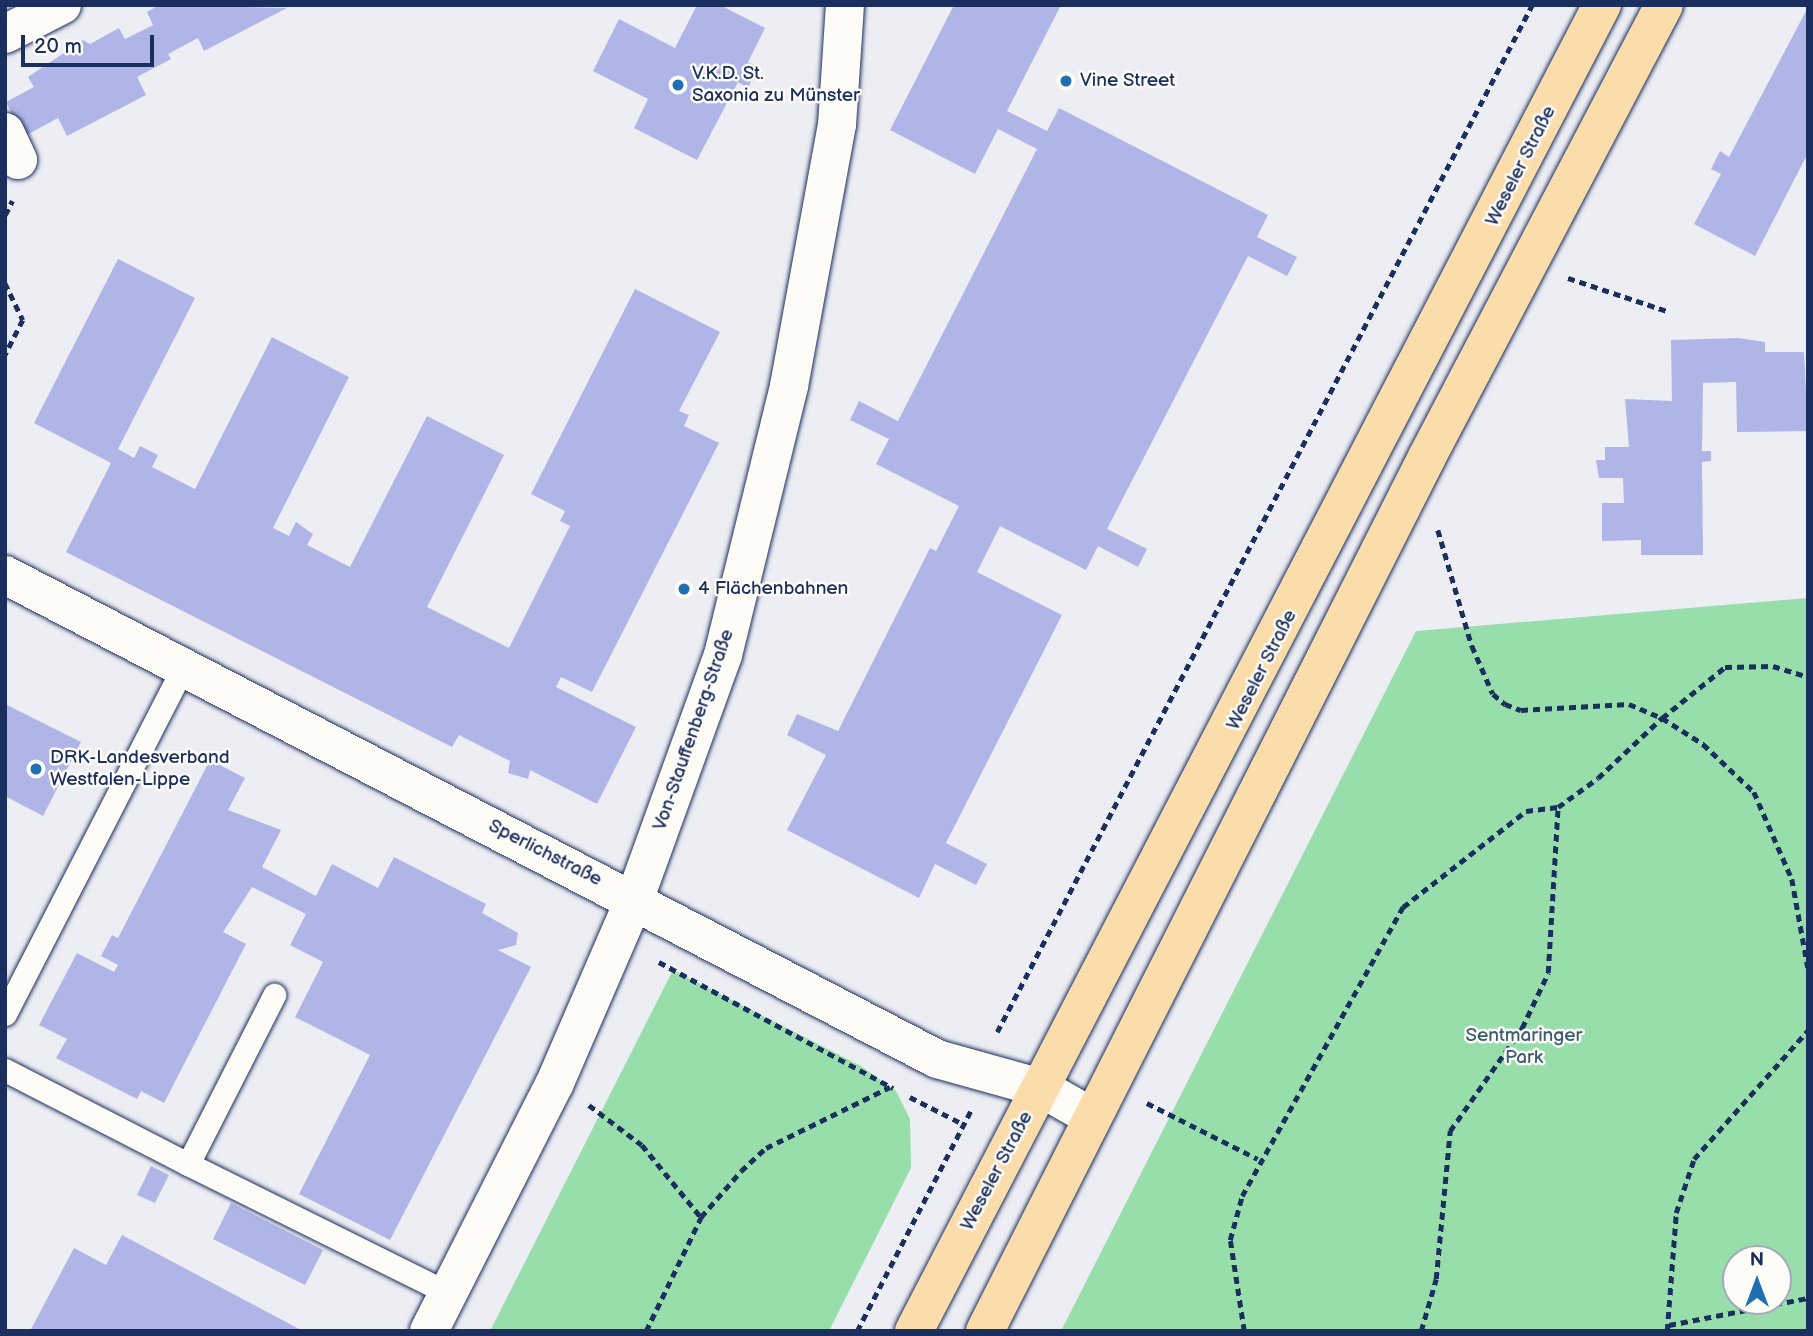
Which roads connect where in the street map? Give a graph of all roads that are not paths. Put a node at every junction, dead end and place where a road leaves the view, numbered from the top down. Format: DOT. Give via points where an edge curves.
graph roads {
  1 [pos="62,5"];
  2 [pos="845,5"];
  3 [pos="1602,5"];
  4 [pos="1664,5"];
  5 [pos="5,34"];
  6 [pos="5,575"];
  7 [pos="182,670"];
  8 [pos="635,898"];
  9 [pos="274,995"];
  10 [pos="5,1014"];
  11 [pos="5,1070"];
  12 [pos="1041,1088"];
  13 [pos="1090,1116"];
  14 [pos="188,1164"];
  15 [pos="448,1293"];
  16 [pos="429,1331"];
  17 [pos="914,1331"];
  18 [pos="985,1331"];
  1 -- 5 [label="street"];
  2 -- 8 [label="street, Von-Stauffenberg-Straße" via="837,125 789,386 723,655"];
  3 -- 12 [label="main road, Weseler Straße"];
  4 -- 13 [label="main road"];
  6 -- 7 [label="street, Sperlichstraße"];
  7 -- 8 [label="street, Sperlichstraße"];
  7 -- 10 [label="lane"];
  8 -- 12 [label="street, Sperlichstraße" via="937,1059"];
  8 -- 15 [label="street, Von-Stauffenberg-Straße" via="554,1085"];
  9 -- 14 [label="lane"];
  11 -- 14 [label="lane"];
  12 -- 13 [label="street, Sperlichstraße"];
  12 -- 17 [label="main road, Weseler Straße"];
  13 -- 18 [label="main road"];
  14 -- 15 [label="lane"];
  15 -- 16 [label="street, Von-Stauffenberg-Straße"];
}
